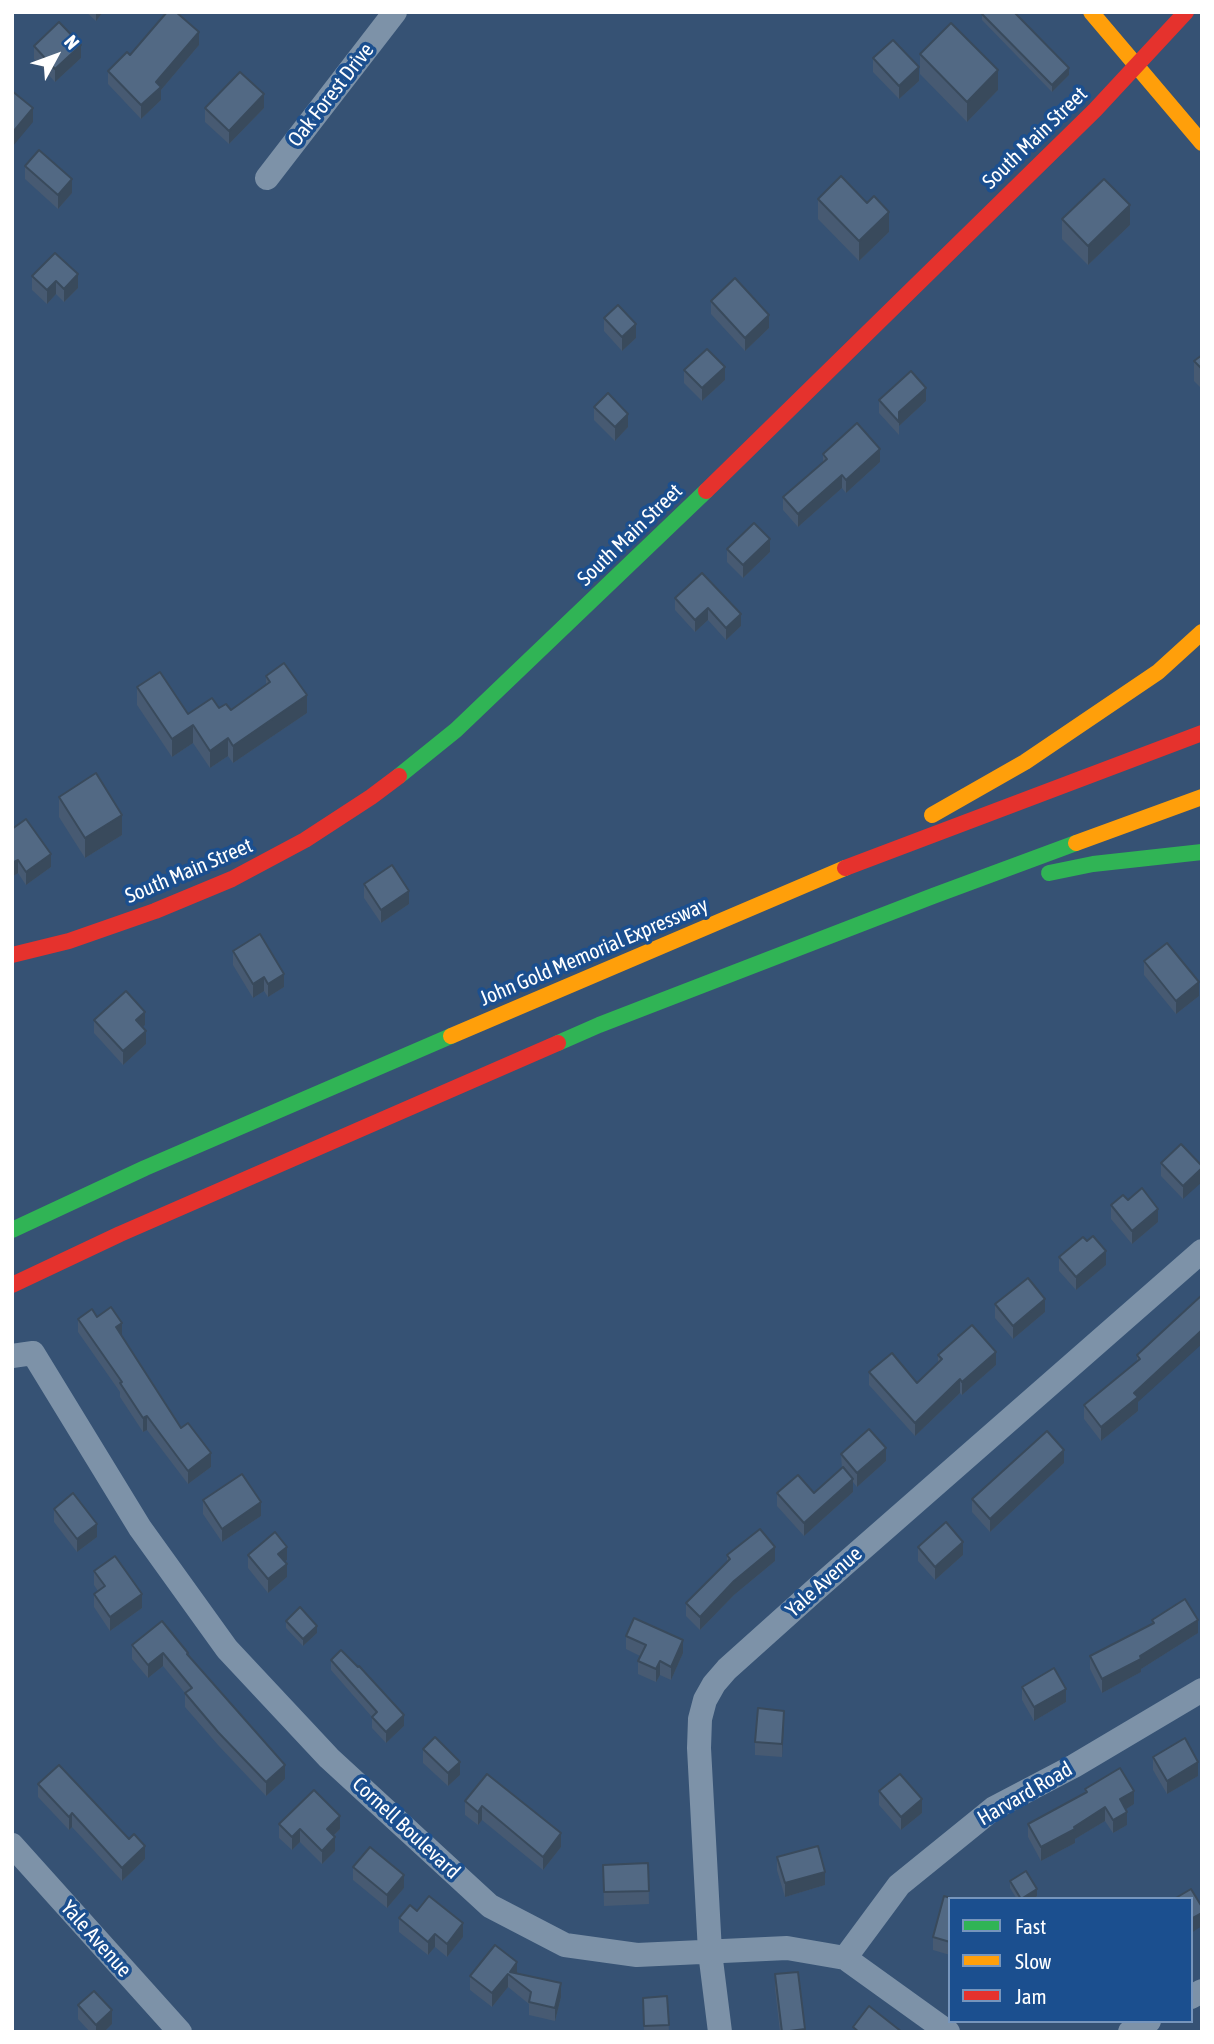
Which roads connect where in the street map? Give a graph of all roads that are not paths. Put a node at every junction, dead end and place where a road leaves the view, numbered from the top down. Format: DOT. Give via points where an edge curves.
graph roads {
  1 [pos="395,12"];
  2 [pos="1090,12"];
  3 [pos="1186,12"];
  4 [pos="1137,67"];
  5 [pos="1202,143"];
  6 [pos="267,178"];
  7 [pos="1202,632"];
  8 [pos="1202,733"];
  9 [pos="1202,797"];
  10 [pos="1202,852"];
  11 [pos="824,876"];
  12 [pos="933,896"];
  13 [pos="12,956"];
  14 [pos="12,1230"];
  15 [pos="1202,1251"];
  16 [pos="12,1285"];
  17 [pos="23,1354"];
  18 [pos="1202,1690"];
  19 [pos="12,1845"];
  20 [pos="710,1952"];
  21 [pos="845,1958"];
  22 [pos="1146,2023"];
  23 [pos="180,2032"];
  24 [pos="720,2032"];
  25 [pos="948,2032"];
  26 [pos="1130,2032"];
  1 -- 6 [label="street, Oak Forest Drive"];
  2 -- 4 [label="main road"];
  3 -- 4 [label="main road, South Main Street"];
  4 -- 5 [label="main road"];
  4 -- 13 [label="main road, South Main Street" via="651,545 425,757 305,840 232,879 155,911"];
  7 -- 11 [label="main road" via="1158,672 1025,762"];
  8 -- 11 [label="main road, John Gold Memorial Expressway"];
  9 -- 12 [label="main road"];
  10 -- 12 [label="main road" via="1093,864"];
  11 -- 14 [label="main road, John Gold Memorial Expressway"];
  12 -- 16 [label="main road" via="599,1025"];
  15 -- 20 [label="street, Yale Avenue" via="814,1591 715,1684 700,1719 699,1748"];
  17 -- 20 [label="street, Cornell Boulevard" via="227,1649 329,1758 490,1906 565,1945 637,1955"];
  18 -- 21 [label="street, Harvard Road" via="994,1808 899,1885"];
  19 -- 23 [label="street, Yale Avenue"];
  20 -- 21 [label="street, Cornell Boulevard" via="787,1948"];
  20 -- 24 [label="street, Yale Avenue"];
  21 -- 25 [label="street, Cornell Boulevard"];
  22 -- 26 [label="street"];
}
